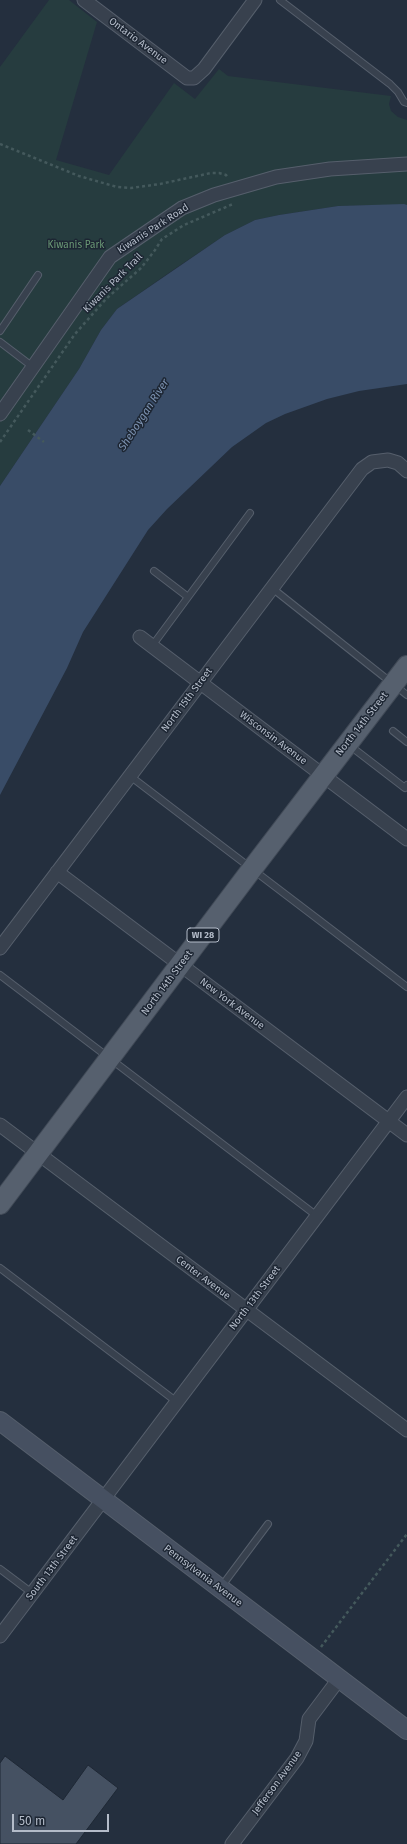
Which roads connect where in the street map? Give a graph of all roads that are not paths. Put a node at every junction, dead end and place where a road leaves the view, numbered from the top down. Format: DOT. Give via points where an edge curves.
graph roads {
  1 [pos="84,0"];
  2 [pos="255,0"];
  3 [pos="280,0"];
  4 [pos="407,102"];
  5 [pos="407,164"];
  6 [pos="38,274"];
  7 [pos="0,331"];
  8 [pos="0,342"];
  9 [pos="33,367"];
  10 [pos="0,414"];
  11 [pos="407,471"];
  12 [pos="250,513"];
  13 [pos="154,571"];
  14 [pos="272,588"];
  15 [pos="188,597"];
  16 [pos="140,637"];
  17 [pos="152,646"];
  18 [pos="407,666"];
  19 [pos="200,682"];
  20 [pos="400,689"];
  21 [pos="393,731"];
  22 [pos="407,742"];
  23 [pos="347,743"];
  24 [pos="129,776"];
  25 [pos="323,776"];
  26 [pos="406,788"];
  27 [pos="407,839"];
  28 [pos="252,869"];
  29 [pos="57,872"];
  30 [pos="0,948"];
  31 [pos="180,965"];
  32 [pos="0,975"];
  33 [pos="407,987"];
  34 [pos="110,1059"];
  35 [pos="407,1096"];
  36 [pos="389,1121"];
  37 [pos="0,1125"];
  38 [pos="407,1135"];
  39 [pos="38,1154"];
  40 [pos="0,1204"];
  41 [pos="317,1216"];
  42 [pos="0,1268"];
  43 [pos="247,1310"];
  44 [pos="177,1402"];
  45 [pos="0,1421"];
  46 [pos="407,1430"];
  47 [pos="103,1500"];
  48 [pos="268,1524"];
  49 [pos="0,1569"];
  50 [pos="220,1588"];
  51 [pos="32,1593"];
  52 [pos="0,1636"];
  53 [pos="340,1679"];
  54 [pos="407,1730"];
  55 [pos="232,1844"];
  1 -- 2 [label="street, Ontario Avenue" via="187,78 194,78 204,69"];
  3 -- 4 [label="lane" via="390,84 404,102"];
  5 -- 9 [label="street, Kiwanis Park Road" via="330,168 276,177 236,188 182,208 110,257"];
  6 -- 7 [label="lane"];
  8 -- 9 [label="lane"];
  9 -- 10 [label="street, Kiwanis Park Road"];
  11 -- 14 [label="street, North 15th Street" via="396,462 382,460 370,463 360,471"];
  12 -- 15 [label="lane"];
  13 -- 15 [label="lane"];
  14 -- 19 [label="street, North 15th Street"];
  14 -- 20 [label="lane"];
  15 -- 17 [label="lane"];
  16 -- 17 [label="street, Wisconsin Avenue"];
  17 -- 19 [label="street, Wisconsin Avenue"];
  18 -- 20 [label="main road, North 14th Street / WI 28"];
  19 -- 24 [label="street, North 15th Street"];
  19 -- 25 [label="street, Wisconsin Avenue"];
  20 -- 23 [label="main road, North 14th Street / WI 28"];
  21 -- 22 [label="lane"];
  23 -- 25 [label="main road, North 14th Street / WI 28"];
  23 -- 26 [label="lane"];
  24 -- 28 [label="lane"];
  24 -- 29 [label="street, North 15th Street"];
  25 -- 27 [label="street, Wisconsin Avenue"];
  25 -- 28 [label="main road, North 14th Street / WI 28"];
  28 -- 31 [label="main road, North 14th Street / WI 28"];
  28 -- 33 [label="lane"];
  29 -- 30 [label="street, North 15th Street"];
  29 -- 31 [label="street, New York Avenue"];
  31 -- 34 [label="main road, North 14th Street / WI 28"];
  31 -- 36 [label="street, New York Avenue"];
  32 -- 34 [label="lane"];
  34 -- 39 [label="main road, North 14th Street / WI 28"];
  34 -- 41 [label="lane"];
  35 -- 36 [label="street, North 13th Street"];
  36 -- 38 [label="street, New York Avenue"];
  36 -- 41 [label="street, North 13th Street"];
  37 -- 39 [label="street, Center Avenue"];
  39 -- 40 [label="main road, North 14th Street / WI 28"];
  39 -- 43 [label="street, Center Avenue"];
  41 -- 43 [label="street, North 13th Street"];
  42 -- 44 [label="lane"];
  43 -- 44 [label="street, North 13th Street"];
  43 -- 46 [label="street, Center Avenue"];
  44 -- 47 [label="street, North 13th Street"];
  45 -- 47 [label="street, Pennsylvania Avenue"];
  47 -- 50 [label="street, Pennsylvania Avenue"];
  47 -- 51 [label="street, South 13th Street"];
  48 -- 50 [label="lane"];
  49 -- 51 [label="lane"];
  50 -- 53 [label="street, Pennsylvania Avenue"];
  51 -- 52 [label="street, South 13th Street"];
  53 -- 54 [label="street, Pennsylvania Avenue"];
  53 -- 55 [label="street, Jefferson Avenue" via="309,1719 306,1741 300,1753"];
}
